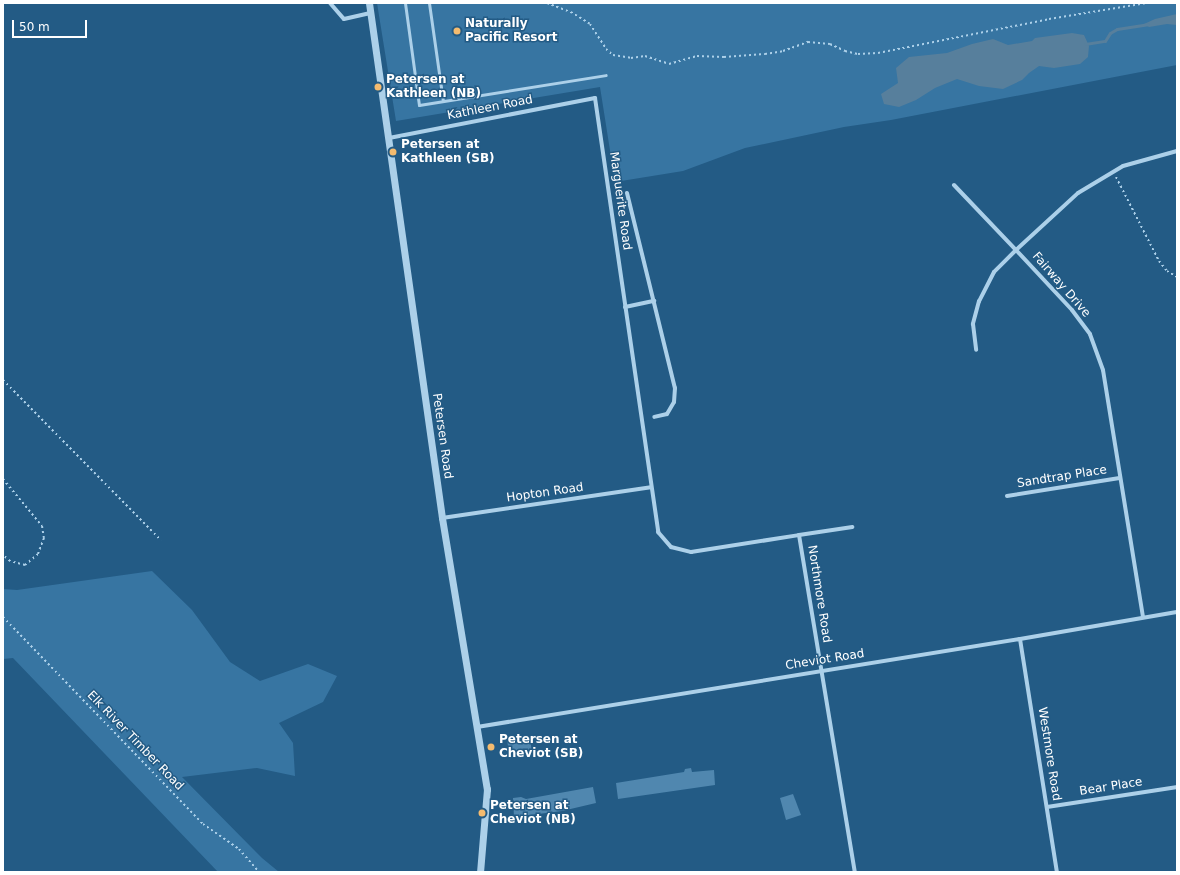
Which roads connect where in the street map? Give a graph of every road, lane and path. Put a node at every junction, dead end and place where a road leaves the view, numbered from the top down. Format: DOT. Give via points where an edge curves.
graph roads {
  1 [pos="330,3"];
  2 [pos="369,3"];
  3 [pos="405,3"];
  4 [pos="429,3"];
  5 [pos="547,3"];
  6 [pos="1147,3"];
  7 [pos="370,14"];
  8 [pos="606,75"];
  9 [pos="594,98"];
  10 [pos="443,101"];
  11 [pos="389,138"];
  12 [pos="1177,151"];
  13 [pos="1113,172"];
  14 [pos="954,185"];
  15 [pos="627,193"];
  16 [pos="1016,250"];
  17 [pos="1177,277"];
  18 [pos="654,301"];
  19 [pos="625,307"];
  20 [pos="976,350"];
  21 [pos="3,380"];
  22 [pos="654,417"];
  23 [pos="1120,478"];
  24 [pos="3,479"];
  25 [pos="651,487"];
  26 [pos="1007,496"];
  27 [pos="442,518"];
  28 [pos="852,527"];
  29 [pos="799,535"];
  30 [pos="161,540"];
  31 [pos="3,555"];
  32 [pos="1177,612"];
  33 [pos="3,617"];
  34 [pos="1143,617"];
  35 [pos="1020,639"];
  36 [pos="821,671"];
  37 [pos="477,727"];
  38 [pos="1177,787"];
  39 [pos="1047,806"];
  40 [pos="259,872"];
  41 [pos="480,872"];
  42 [pos="854,872"];
  43 [pos="1057,872"];
  1 -- 7 [label="street" via="344,19"];
  2 -- 7 [label="street, Petersen Road"];
  3 -- 10 [label="lane" via="419,105"];
  4 -- 10 [label="lane"];
  5 -- 6 [label="path" via="571,12 590,24 606,49 613,55 631,58 645,56 669,64 697,56 765,54 808,42 830,44 845,52 878,53"];
  7 -- 11 [label="street, Petersen Road"];
  8 -- 10 [label="lane"];
  9 -- 11 [label="street, Kathleen Road"];
  9 -- 19 [label="street, Marguerite Road"];
  11 -- 27 [label="street, Petersen Road"];
  12 -- 13 [label="street, Fairway Drive" via="1123,166"];
  13 -- 16 [label="street, Fairway Drive" via="1078,193"];
  13 -- 17 [label="path" via="1159,261 1167,271"];
  14 -- 16 [label="street"];
  15 -- 18 [label="street, Marguerite Road"];
  16 -- 20 [label="street" via="994,272 978,301 973,324"];
  16 -- 23 [label="street, Fairway Drive" via="1072,310 1090,334 1103,370"];
  18 -- 19 [label="street"];
  18 -- 22 [label="street, Marguerite Road" via="675,388 674,402 666,414"];
  19 -- 25 [label="street, Marguerite Road"];
  21 -- 30 [label="path"];
  23 -- 26 [label="street, Sandtrap Place"];
  23 -- 34 [label="street, Fairway Drive"];
  24 -- 31 [label="path" via="42,526 44,538 38,554 25,565 10,561"];
  25 -- 27 [label="street, Hopton Road"];
  25 -- 29 [label="street, Northmore Road" via="658,532 671,547 691,552"];
  27 -- 37 [label="street, Petersen Road"];
  28 -- 29 [label="street"];
  29 -- 36 [label="street, Northmore Road"];
  32 -- 34 [label="street, Cheviot Road"];
  33 -- 40 [label="path, Elk River Timber Road" via="203,824 239,849"];
  34 -- 35 [label="street, Cheviot Road"];
  35 -- 36 [label="street, Cheviot Road"];
  35 -- 39 [label="street, Westmore Road"];
  36 -- 37 [label="street, Cheviot Road"];
  36 -- 42 [label="street, Northmore Road"];
  37 -- 41 [label="street, Petersen Road" via="487,790"];
  38 -- 39 [label="street, Bear Place"];
  39 -- 43 [label="street, Westmore Road"];
}
